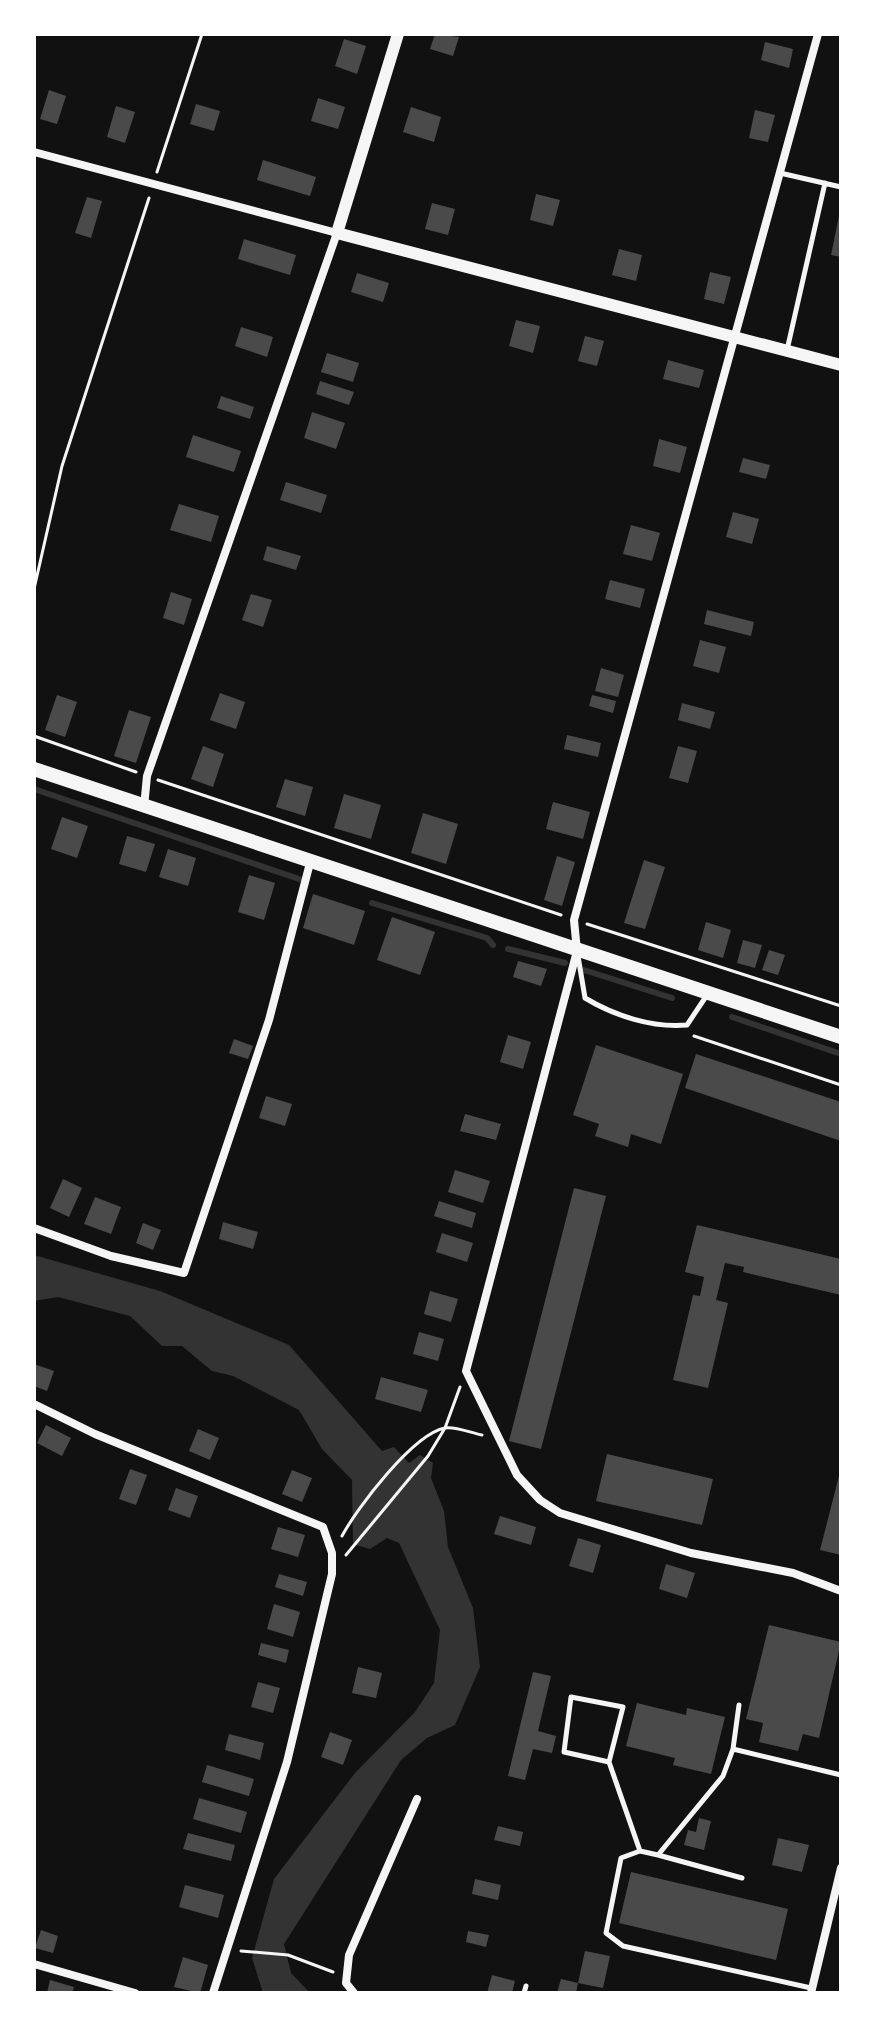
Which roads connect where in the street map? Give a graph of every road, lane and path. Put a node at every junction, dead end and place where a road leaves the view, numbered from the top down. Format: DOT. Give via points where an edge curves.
graph roads {
  1 [pos="202,34"];
  2 [pos="398,34"];
  3 [pos="818,34"];
  4 [pos="34,152"];
  5 [pos="779,173"];
  6 [pos="825,183"];
  7 [pos="153,186"];
  8 [pos="841,187"];
  9 [pos="337,233"];
  10 [pos="734,336"];
  11 [pos="787,351"];
  12 [pos="841,365"];
  13 [pos="34,589"];
  14 [pos="34,736"];
  15 [pos="34,769"];
  16 [pos="147,776"];
  17 [pos="144,808"];
  18 [pos="310,863"];
  19 [pos="574,920"];
  20 [pos="577,951"];
  21 [pos="708,993"];
  22 [pos="841,1006"];
  23 [pos="687,1025"];
  24 [pos="841,1037"];
  25 [pos="841,1085"];
  26 [pos="34,1228"];
  27 [pos="466,1371"];
  28 [pos="34,1404"];
  29 [pos="445,1428"];
  30 [pos="498,1438"];
  31 [pos="350,1520"];
  32 [pos="353,1544"];
  33 [pos="841,1591"];
  34 [pos="739,1705"];
  35 [pos="733,1749"];
  36 [pos="609,1762"];
  37 [pos="841,1775"];
  38 [pos="417,1799"];
  39 [pos="640,1851"];
  40 [pos="658,1855"];
  41 [pos="841,1868"];
  42 [pos="742,1878"];
  43 [pos="245,1953"];
  44 [pos="34,1964"];
  45 [pos="346,1983"];
  46 [pos="526,1986"];
  47 [pos="812,1991"];
  48 [pos="135,1993"];
  49 [pos="213,1993"];
  50 [pos="354,1993"];
  51 [pos="524,1993"];
  1 -- 7 [label="path"];
  2 -- 9 [label="street"];
  3 -- 5 [label="street"];
  4 -- 7 [label="street"];
  5 -- 6 [label="lane"];
  5 -- 10 [label="street"];
  6 -- 8 [label="lane"];
  6 -- 11 [label="lane"];
  7 -- 9 [label="street"];
  7 -- 13 [label="path" via="62,466"];
  9 -- 10 [label="street"];
  9 -- 16 [label="street"];
  10 -- 11 [label="street"];
  10 -- 19 [label="street"];
  11 -- 12 [label="street"];
  14 -- 16 [label="path"];
  15 -- 17 [label="main road"];
  16 -- 17 [label="street"];
  16 -- 19 [label="path"];
  17 -- 18 [label="main road"];
  18 -- 20 [label="main road"];
  18 -- 26 [label="street" via="269,1020 184,1273 111,1256"];
  19 -- 20 [label="street"];
  19 -- 22 [label="path"];
  20 -- 21 [label="main road"];
  20 -- 23 [label="lane" via="585,998 603,1009 664,1027"];
  20 -- 27 [label="street"];
  21 -- 23 [label="lane"];
  21 -- 24 [label="main road"];
  23 -- 25 [label="path" via="695,1038"];
  27 -- 29 [label="path"];
  27 -- 30 [label="street"];
  28 -- 49 [label="street" via="323,1527 332,1553 332,1574 287,1762"];
  29 -- 30 [label="path"];
  29 -- 31 [label="path" via="406,1455"];
  29 -- 32 [label="path" via="428,1456"];
  30 -- 33 [label="street" via="517,1475 560,1513 691,1553 793,1573"];
  34 -- 35 [label="lane"];
  35 -- 37 [label="lane"];
  35 -- 40 [label="lane" via="723,1776"];
  36 -- 36 [label="lane" via="623,1707 571,1697 564,1752"];
  36 -- 39 [label="lane"];
  38 -- 45 [label="street" via="349,1955"];
  39 -- 40 [label="lane"];
  39 -- 47 [label="lane" via="621,1858 606,1933 623,1946"];
  40 -- 42 [label="lane"];
  41 -- 47 [label="street"];
  43 -- 45 [label="path" via="288,1955 328,1968"];
  44 -- 48 [label="street"];
  45 -- 50 [label="street"];
  46 -- 51 [label="lane"];
}
